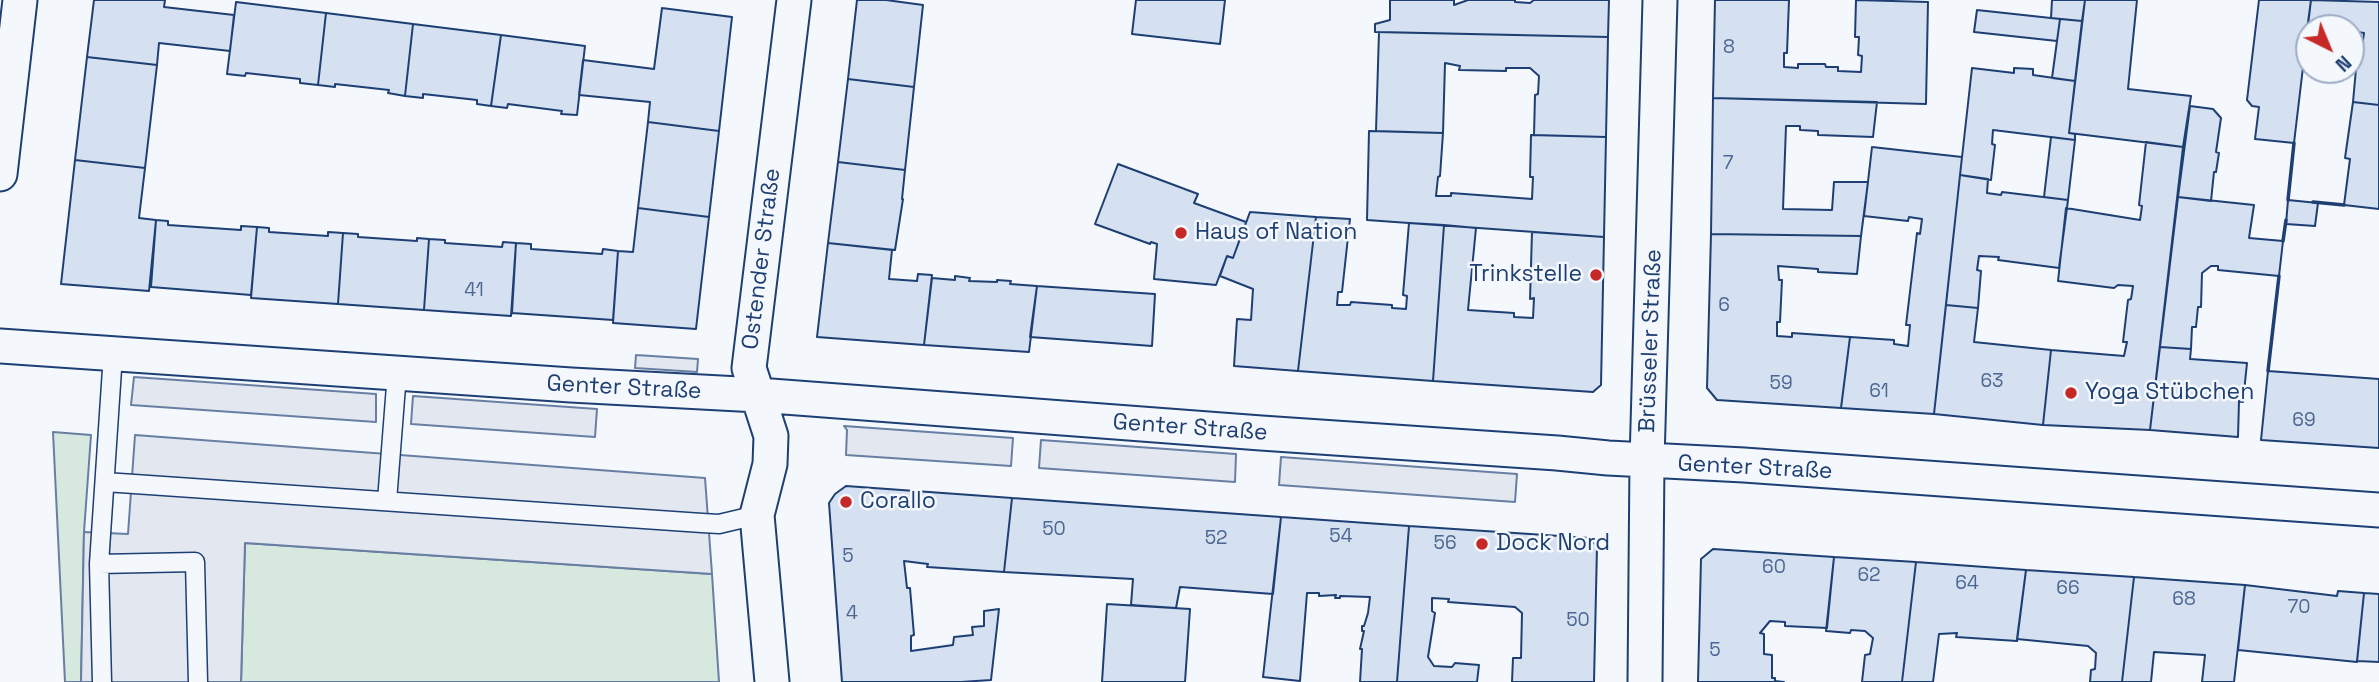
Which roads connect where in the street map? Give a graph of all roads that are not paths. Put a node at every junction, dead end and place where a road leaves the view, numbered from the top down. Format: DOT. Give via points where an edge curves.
graph roads {
  1 [pos="20,0"];
  2 [pos="794,0"];
  3 [pos="1660,0"];
  4 [pos="0,172"];
  5 [pos="0,346"];
  6 [pos="113,354"];
  7 [pos="397,373"];
  8 [pos="758,395"];
  9 [pos="1647,461"];
  10 [pos="105,482"];
  11 [pos="387,502"];
  12 [pos="2379,510"];
  13 [pos="757,515"];
  14 [pos="99,564"];
  15 [pos="102,682"];
  16 [pos="198,682"];
  17 [pos="772,682"];
  18 [pos="1645,682"];
  1 -- 4 [label="street"];
  2 -- 8 [label="street, Ostender Straße" via="749,368"];
  3 -- 9 [label="street, Brüsseler Straße"];
  5 -- 6 [label="street, Genter Straße"];
  6 -- 7 [label="street, Genter Straße"];
  6 -- 10 [label="lane"];
  7 -- 8 [label="street, Genter Straße"];
  7 -- 11 [label="lane"];
  8 -- 9 [label="street, Genter Straße"];
  8 -- 13 [label="street, Ostender Straße" via="771,436 770,464"];
  9 -- 12 [label="street, Genter Straße"];
  9 -- 18 [label="street, Brüsseler Straße"];
  10 -- 11 [label="lane"];
  10 -- 14 [label="lane"];
  11 -- 13 [label="lane" via="719,524"];
  13 -- 17 [label="street, Ostender Straße"];
  14 -- 15 [label="lane"];
  14 -- 16 [label="lane" via="195,562"];
}
